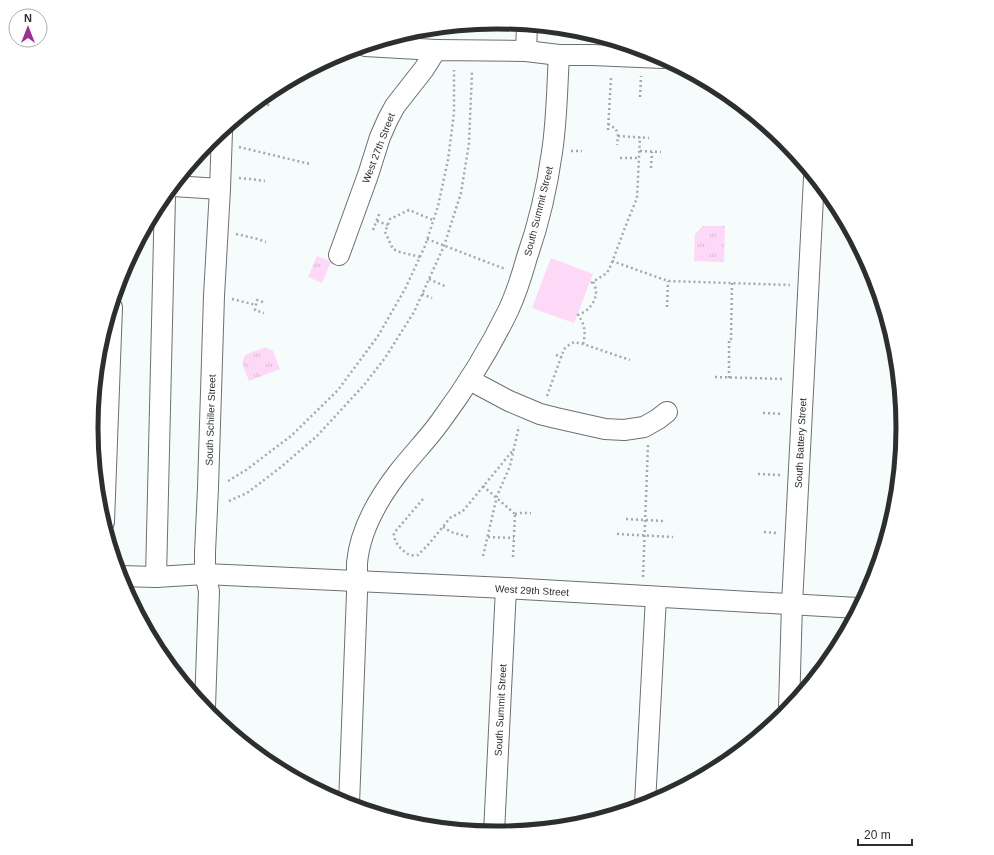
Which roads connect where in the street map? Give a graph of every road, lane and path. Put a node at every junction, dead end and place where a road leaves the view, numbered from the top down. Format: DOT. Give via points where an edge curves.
graph roads {
  1 [pos="527,30"];
  2 [pos="384,46"];
  3 [pos="436,50"];
  4 [pos="526,51"];
  5 [pos="559,55"];
  6 [pos="644,57"];
  7 [pos="454,70"];
  8 [pos="472,72"];
  9 [pos="611,78"];
  10 [pos="265,104"];
  11 [pos="271,106"];
  12 [pos="608,124"];
  13 [pos="608,130"];
  14 [pos="618,136"];
  15 [pos="640,137"];
  16 [pos="224,138"];
  17 [pos="649,138"];
  18 [pos="222,139"];
  19 [pos="617,145"];
  20 [pos="569,151"];
  21 [pos="582,151"];
  22 [pos="640,151"];
  23 [pos="652,152"];
  24 [pos="661,152"];
  25 [pos="620,158"];
  26 [pos="639,158"];
  27 [pos="310,164"];
  28 [pos="651,168"];
  29 [pos="265,181"];
  30 [pos="220,183"];
  31 [pos="181,186"];
  32 [pos="814,186"];
  33 [pos="165,208"];
  34 [pos="380,212"];
  35 [pos="433,220"];
  36 [pos="377,221"];
  37 [pos="388,225"];
  38 [pos="218,230"];
  39 [pos="373,230"];
  40 [pos="427,239"];
  41 [pos="266,242"];
  42 [pos="444,246"];
  43 [pos="339,255"];
  44 [pos="420,257"];
  45 [pos="612,261"];
  46 [pos="501,268"];
  47 [pos="429,279"];
  48 [pos="668,281"];
  49 [pos="732,283"];
  50 [pos="447,286"];
  51 [pos="809,286"];
  52 [pos="422,294"];
  53 [pos="432,298"];
  54 [pos="237,300"];
  55 [pos="263,302"];
  56 [pos="256,305"];
  57 [pos="667,307"];
  58 [pos="264,313"];
  59 [pos="111,327"];
  60 [pos="583,344"];
  61 [pos="556,355"];
  62 [pos="562,357"];
  63 [pos="630,360"];
  64 [pos="715,377"];
  65 [pos="729,378"];
  66 [pos="470,379"];
  67 [pos="804,379"];
  68 [pos="667,412"];
  69 [pos="540,414"];
  70 [pos="518,430"];
  71 [pos="648,446"];
  72 [pos="514,449"];
  73 [pos="483,486"];
  74 [pos="208,488"];
  75 [pos="105,498"];
  76 [pos="497,498"];
  77 [pos="422,499"];
  78 [pos="229,501"];
  79 [pos="531,513"];
  80 [pos="515,514"];
  81 [pos="626,519"];
  82 [pos="645,520"];
  83 [pos="664,521"];
  84 [pos="443,527"];
  85 [pos="617,534"];
  86 [pos="644,535"];
  87 [pos="469,537"];
  88 [pos="673,537"];
  89 [pos="488,538"];
  90 [pos="514,538"];
  91 [pos="483,556"];
  92 [pos="513,557"];
  93 [pos="205,574"];
  94 [pos="128,576"];
  95 [pos="156,576"];
  96 [pos="357,581"];
  97 [pos="506,588"];
  98 [pos="649,596"];
  99 [pos="792,604"];
  100 [pos="852,608"];
  101 [pos="789,698"];
  102 [pos="205,699"];
  103 [pos="645,797"];
  104 [pos="349,798"];
  105 [pos="494,826"];
  1 -- 4 [label="street"];
  2 -- 3 [label="street"];
  3 -- 4 [label="street"];
  3 -- 43 [label="street, West 27th Street" via="388,119"];
  4 -- 5 [label="street"];
  5 -- 6 [label="street"];
  5 -- 66 [label="street, South Summit Street" via="552,151 536,231 508,310"];
  7 -- 35 [label="path" via="454,113 449,152"];
  8 -- 42 [label="path" via="469,143 461,193"];
  9 -- 12 [label="path"];
  10 -- 11 [label="path"];
  12 -- 13 [label="path"];
  12 -- 14 [label="path" via="616,129"];
  14 -- 15 [label="path"];
  14 -- 19 [label="path"];
  15 -- 17 [label="path"];
  15 -- 22 [label="path"];
  16 -- 27 [label="path"];
  18 -- 30 [label="street, South Schiller Street"];
  20 -- 21 [label="path"];
  22 -- 23 [label="path"];
  22 -- 26 [label="path"];
  23 -- 24 [label="path"];
  23 -- 28 [label="path"];
  25 -- 26 [label="path"];
  26 -- 45 [label="path" via="637,198"];
  29 -- 30 [label="path" via="250,179"];
  30 -- 31 [label="street"];
  30 -- 38 [label="street, South Schiller Street"];
  32 -- 51 [label="street, South Battery Street"];
  33 -- 95 [label="street"];
  34 -- 36 [label="path"];
  35 -- 37 [label="path" via="409,210 390,219"];
  35 -- 40 [label="path"];
  36 -- 37 [label="path"];
  36 -- 39 [label="path"];
  37 -- 44 [label="path" via="385,232 394,249"];
  38 -- 41 [label="path"];
  38 -- 74 [label="street, South Schiller Street"];
  40 -- 42 [label="path"];
  40 -- 44 [label="path"];
  42 -- 46 [label="path"];
  42 -- 47 [label="path"];
  44 -- 74 [label="path" via="378,336 338,390 292,436 230,480"];
  45 -- 48 [label="path"];
  45 -- 60 [label="path" via="607,273 592,282 596,290 591,307 578,315 585,328"];
  47 -- 50 [label="path"];
  47 -- 52 [label="path"];
  48 -- 49 [label="path"];
  48 -- 57 [label="path"];
  49 -- 51 [label="path"];
  49 -- 65 [label="path"];
  51 -- 67 [label="street, South Battery Street"];
  52 -- 53 [label="path"];
  52 -- 78 [label="path" via="414,312 385,358 317,436 247,493"];
  54 -- 56 [label="path"];
  55 -- 56 [label="path" via="258,300"];
  56 -- 58 [label="path" via="255,310"];
  59 -- 75 [label="street"];
  60 -- 62 [label="path" via="574,342 569,345 564,349"];
  60 -- 63 [label="path"];
  61 -- 62 [label="path"];
  62 -- 69 [label="path"];
  64 -- 65 [label="path"];
  65 -- 67 [label="path"];
  66 -- 69 [label="street" via="509,401"];
  66 -- 96 [label="street, South Summit Street" via="440,423 398,473 377,504 361,543"];
  67 -- 99 [label="street, South Battery Street"];
  68 -- 69 [label="street" via="644,427 624,430 605,429"];
  70 -- 72 [label="path"];
  71 -- 82 [label="path"];
  72 -- 73 [label="path"];
  72 -- 76 [label="path"];
  73 -- 76 [label="path"];
  73 -- 84 [label="path" via="464,511 450,518"];
  74 -- 93 [label="street, South Schiller Street"];
  76 -- 80 [label="path"];
  76 -- 89 [label="path"];
  77 -- 84 [label="path" via="394,533 400,547 409,555 418,555"];
  79 -- 80 [label="path"];
  80 -- 90 [label="path"];
  81 -- 82 [label="path"];
  82 -- 83 [label="path"];
  82 -- 86 [label="path"];
  84 -- 87 [label="path"];
  85 -- 86 [label="path"];
  86 -- 88 [label="path"];
  86 -- 98 [label="path" via="643,573"];
  89 -- 90 [label="path"];
  89 -- 91 [label="path"];
  90 -- 92 [label="path"];
  93 -- 95 [label="street, West 29th Street"];
  93 -- 96 [label="street, West 29th Street"];
  93 -- 102 [label="street, South Schiller Street" via="209,591"];
  94 -- 95 [label="street, West 29th Street"];
  96 -- 97 [label="street, West 29th Street"];
  96 -- 104 [label="street, South Summit Street"];
  97 -- 98 [label="street, West 29th Street"];
  97 -- 105 [label="street, South Summit Street"];
  98 -- 99 [label="street, West 29th Street"];
  98 -- 103 [label="street"];
  99 -- 100 [label="street, West 29th Street"];
  99 -- 101 [label="street, South Battery Street"];
}
